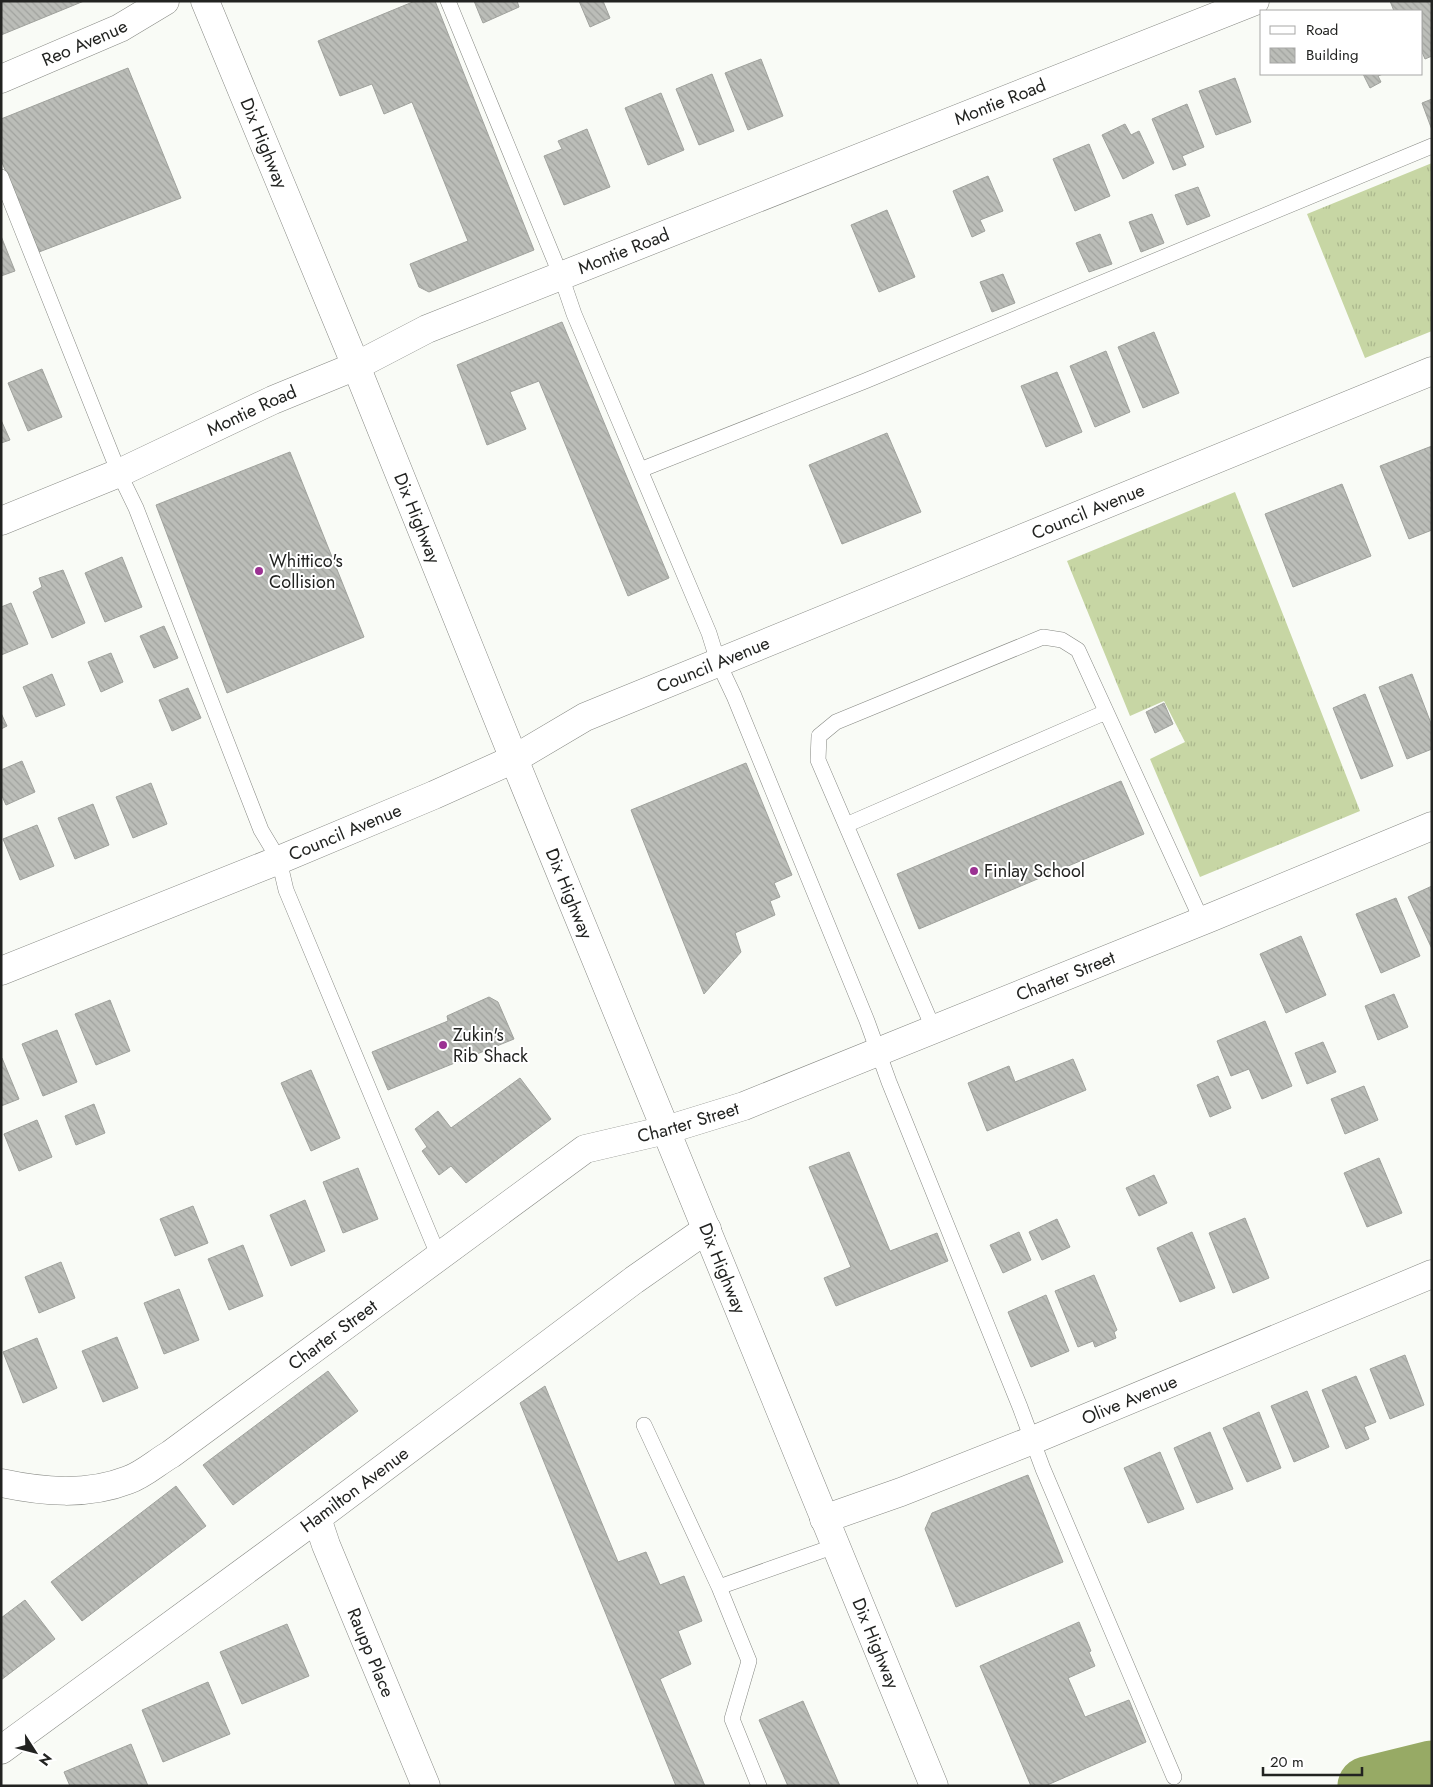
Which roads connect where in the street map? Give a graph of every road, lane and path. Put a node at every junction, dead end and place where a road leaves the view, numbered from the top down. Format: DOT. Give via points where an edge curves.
graph roads {
  1 [pos="165,1"];
  2 [pos="205,1"];
  3 [pos="448,1"];
  4 [pos="1255,1"];
  5 [pos="1,80"];
  6 [pos="1432,146"];
  7 [pos="1,177"];
  8 [pos="561,276"];
  9 [pos="356,366"];
  10 [pos="1432,371"];
  11 [pos="640,470"];
  12 [pos="119,473"];
  13 [pos="1,520"];
  14 [pos="718,662"];
  15 [pos="1106,712"];
  16 [pos="514,759"];
  17 [pos="846,825"];
  18 [pos="1432,826"];
  19 [pos="279,860"];
  20 [pos="1202,921"];
  21 [pos="1,971"];
  22 [pos="934,1030"];
  23 [pos="879,1052"];
  24 [pos="666,1130"];
  25 [pos="707,1229"];
  26 [pos="439,1257"];
  27 [pos="1432,1274"];
  28 [pos="644,1426"];
  29 [pos="1033,1440"];
  30 [pos="1,1483"];
  31 [pos="317,1518"];
  32 [pos="824,1518"];
  33 [pos="835,1546"];
  34 [pos="720,1587"];
  35 [pos="1,1750"];
  36 [pos="1174,1777"];
  37 [pos="426,1786"];
  38 [pos="760,1786"];
  39 [pos="934,1786"];
  1 -- 5 [label="street, Reo Avenue" via="120,28"];
  2 -- 9 [label="street, Dix Highway"];
  3 -- 8 [label="lane"];
  4 -- 8 [label="street, Montie Road"];
  6 -- 11 [label="lane" via="865,381"];
  7 -- 12 [label="lane"];
  8 -- 9 [label="street, Montie Road" via="418,333"];
  8 -- 11 [label="lane"];
  9 -- 12 [label="street, Montie Road" via="272,400"];
  9 -- 16 [label="street, Dix Highway"];
  10 -- 14 [label="street, Council Avenue"];
  11 -- 14 [label="lane" via="709,633"];
  12 -- 13 [label="street, Montie Road"];
  12 -- 19 [label="lane" via="136,508 261,830"];
  14 -- 16 [label="street, Council Avenue" via="585,717"];
  14 -- 23 [label="lane"];
  15 -- 17 [label="lane"];
  15 -- 17 [label="lane" via="1078,650 1062,640 1043,637 836,722 819,736 818,760"];
  15 -- 20 [label="lane"];
  16 -- 19 [label="street, Council Avenue"];
  16 -- 24 [label="street, Dix Highway"];
  17 -- 22 [label="lane"];
  18 -- 20 [label="street, Charter Street"];
  19 -- 21 [label="street, Council Avenue"];
  19 -- 26 [label="lane" via="286,890"];
  20 -- 22 [label="street, Charter Street"];
  22 -- 23 [label="street, Charter Street"];
  23 -- 24 [label="street, Charter Street" via="744,1106"];
  23 -- 29 [label="lane"];
  24 -- 25 [label="street, Dix Highway"];
  24 -- 26 [label="street, Charter Street" via="585,1149"];
  25 -- 31 [label="street, Hamilton Avenue"];
  25 -- 32 [label="street, Dix Highway"];
  26 -- 30 [label="street, Charter Street" via="171,1454 129,1480 84,1491 46,1491"];
  27 -- 29 [label="street, Olive Avenue"];
  28 -- 34 [label="lane"];
  29 -- 32 [label="street, Olive Avenue" via="902,1492"];
  29 -- 36 [label="lane"];
  31 -- 35 [label="street, Hamilton Avenue"];
  31 -- 37 [label="street, Raupp Place"];
  32 -- 33 [label="street, Dix Highway"];
  33 -- 34 [label="lane"];
  33 -- 39 [label="street, Dix Highway"];
  34 -- 38 [label="lane" via="749,1661 732,1719"];
}
